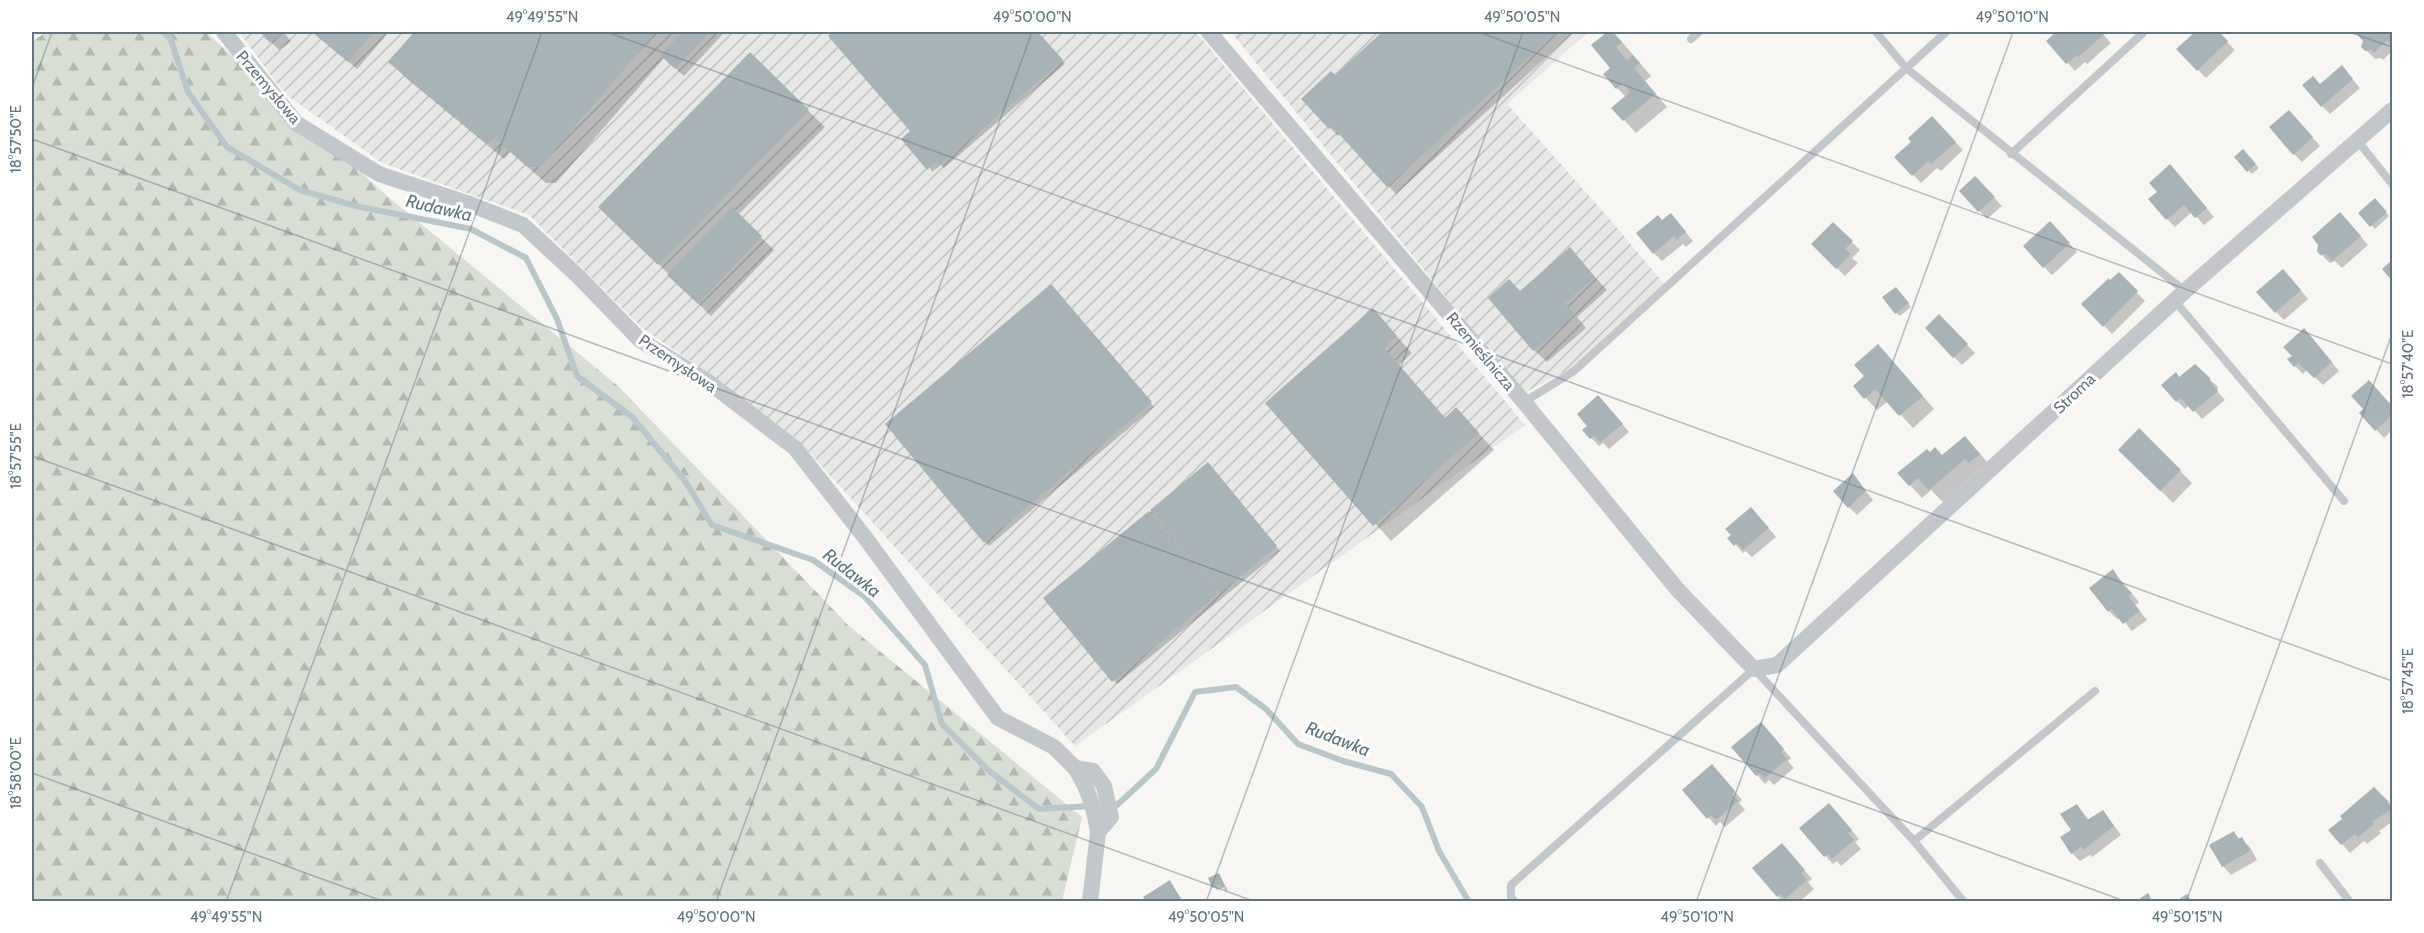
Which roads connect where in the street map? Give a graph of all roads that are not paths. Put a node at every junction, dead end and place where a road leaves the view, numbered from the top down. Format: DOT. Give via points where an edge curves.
graph roads {
  1 [pos="224,32"];
  2 [pos="1209,32"];
  3 [pos="1699,32"];
  4 [pos="1876,32"];
  5 [pos="1946,32"];
  6 [pos="2143,33"];
  7 [pos="1691,39"];
  8 [pos="1906,68"];
  9 [pos="2392,110"];
  10 [pos="2357,140"];
  11 [pos="2011,154"];
  12 [pos="2392,184"];
  13 [pos="2180,296"];
  14 [pos="1524,402"];
  15 [pos="2344,501"];
  16 [pos="1754,669"];
  17 [pos="2095,691"];
  18 [pos="1075,768"];
  19 [pos="1098,832"];
  20 [pos="1914,841"];
  21 [pos="2320,863"];
  22 [pos="1090,902"];
  23 [pos="1515,902"];
  24 [pos="1964,902"];
  25 [pos="2350,902"];
  1 -- 18 [label="street, Przemysłowa" via="296,123 379,174 523,225 640,340 707,381 795,448 998,718 1054,747"];
  2 -- 14 [label="street, Rzemieślnicza"];
  3 -- 7 [label="lane"];
  4 -- 8 [label="lane"];
  5 -- 8 [label="lane"];
  6 -- 11 [label="lane"];
  8 -- 11 [label="lane"];
  8 -- 14 [label="lane" via="1574,372"];
  9 -- 10 [label="street, Stroma"];
  10 -- 12 [label="lane"];
  10 -- 13 [label="street, Stroma"];
  11 -- 13 [label="lane"];
  13 -- 15 [label="lane"];
  13 -- 16 [label="street, Stroma" via="1777,665"];
  14 -- 16 [label="street, Rzemieślnicza" via="1677,589"];
  16 -- 20 [label="lane"];
  16 -- 23 [label="lane" via="1511,885 1510,897"];
  17 -- 20 [label="lane"];
  18 -- 19 [label="street, Przemysłowa" via="1094,806"];
  18 -- 19 [label="street, Przemysłowa" via="1093,771 1104,786 1111,817"];
  19 -- 22 [label="street, Przemysłowa"];
  20 -- 24 [label="lane"];
  21 -- 25 [label="lane"];
}
